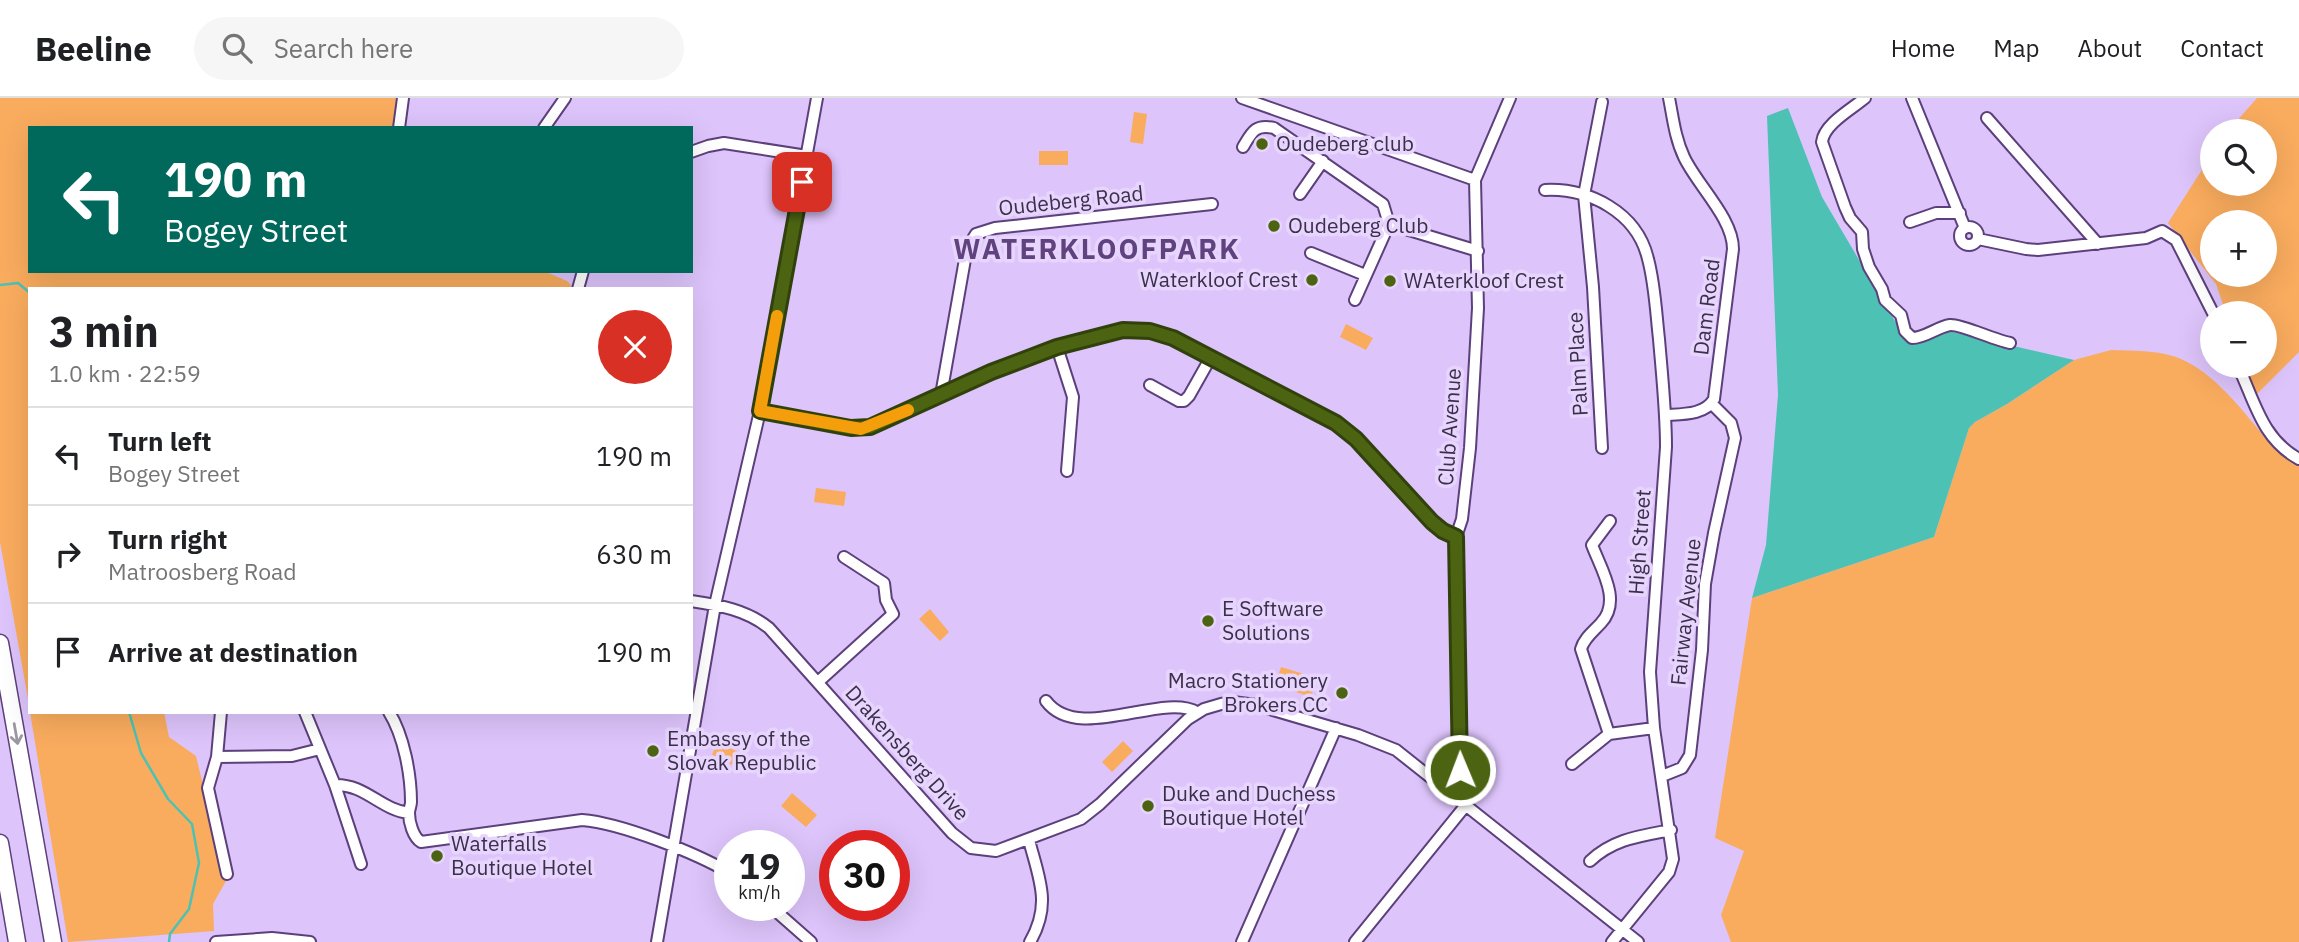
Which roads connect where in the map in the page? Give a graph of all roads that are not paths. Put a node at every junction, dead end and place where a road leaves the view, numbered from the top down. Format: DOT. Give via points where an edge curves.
graph roads {
  1 [pos="403,98"];
  2 [pos="565,98"];
  3 [pos="817,98"];
  4 [pos="1242,98"];
  5 [pos="1510,98"];
  6 [pos="1669,98"];
  7 [pos="1865,98"];
  8 [pos="1912,98"];
  9 [pos="1602,102"];
  10 [pos="1987,118"];
  11 [pos="400,126"];
  12 [pos="545,126"];
  13 [pos="1243,147"];
  14 [pos="693,151"];
  15 [pos="807,156"];
  16 [pos="1323,161"];
  17 [pos="1475,180"];
  18 [pos="1545,190"];
  19 [pos="1300,194"];
  20 [pos="1584,195"];
  21 [pos="1212,204"];
  22 [pos="1960,213"];
  23 [pos="1910,222"];
  24 [pos="1389,224"];
  25 [pos="2098,244"];
  26 [pos="1478,251"];
  27 [pos="1311,253"];
  28 [pos="1365,275"];
  29 [pos="1354,300"];
  30 [pos="2207,301"];
  31 [pos="2010,342"];
  32 [pos="1057,347"];
  33 [pos="1211,357"];
  34 [pos="2243,378"];
  35 [pos="1150,385"];
  36 [pos="941,395"];
  37 [pos="1712,404"];
  38 [pos="760,411"];
  39 [pos="1666,415"];
  40 [pos="1602,448"];
  41 [pos="2299,459"];
  42 [pos="1067,471"];
  43 [pos="1610,521"];
  44 [pos="1456,537"];
  45 [pos="844,557"];
  46 [pos="693,601"];
  47 [pos="715,605"];
  48 [pos="0,643"];
  49 [pos="818,682"];
  50 [pos="1046,702"];
  51 [pos="1197,712"];
  52 [pos="221,714"];
  53 [pos="305,714"];
  54 [pos="390,714"];
  55 [pos="1336,728"];
  56 [pos="1654,728"];
  57 [pos="1609,734"];
  58 [pos="320,749"];
  59 [pos="217,757"];
  60 [pos="1572,764"];
  61 [pos="1662,776"];
  62 [pos="1459,780"];
  63 [pos="1435,781"];
  64 [pos="335,786"];
  65 [pos="1465,805"];
  66 [pos="409,813"];
  67 [pos="1671,830"];
  68 [pos="1029,840"];
  69 [pos="0,843"];
  70 [pos="672,847"];
  71 [pos="1590,861"];
  72 [pos="361,864"];
  73 [pos="714,866"];
  74 [pos="227,874"];
  75 [pos="787,921"];
  76 [pos="1622,929"];
  77 [pos="53,940"];
  78 [pos="17,942"];
  79 [pos="216,942"];
  80 [pos="310,942"];
  81 [pos="657,942"];
  82 [pos="811,942"];
  83 [pos="1030,942"];
  84 [pos="1242,942"];
  85 [pos="1355,942"];
  86 [pos="1612,942"];
  87 [pos="1639,942"];
  1 -- 11 [label="street"];
  2 -- 12 [label="street"];
  3 -- 15 [label="street"];
  4 -- 17 [label="street"];
  5 -- 17 [label="street, Club Avenue"];
  6 -- 37 [label="street, Dam Road" via="1682,155 1733,242"];
  7 -- 31 [label="street" via="1829,128 1822,142 1850,218 1863,232 1865,258 1885,300 1901,315 1912,338 1950,325"];
  8 -- 22 [label="street"];
  9 -- 20 [label="street, Palm Place"];
  10 -- 25 [label="street"];
  13 -- 16 [label="street" via="1252,131 1263,126 1278,130"];
  14 -- 15 [label="street" via="729,144"];
  15 -- 38 [label="street"];
  16 -- 19 [label="street"];
  16 -- 24 [label="street" via="1383,204"];
  17 -- 26 [label="street, Club Avenue"];
  18 -- 20 [label="street, High Street"];
  20 -- 39 [label="street, High Street" via="1623,216 1646,251"];
  20 -- 40 [label="street, Palm Place"];
  21 -- 36 [label="street, Oudeberg Road" via="995,228 976,234 967,248"];
  22 -- 23 [label="street" via="1936,213"];
  22 -- 25 [label="street" via="1965,228 1974,228 1978,239 2026,249"];
  24 -- 26 [label="street"];
  24 -- 28 [label="street"];
  25 -- 30 [label="street" via="2167,232 2176,240"];
  26 -- 44 [label="street, Club Avenue" via="1470,448"];
  27 -- 28 [label="street"];
  28 -- 29 [label="street"];
  32 -- 33 [label="street" via="1138,329 1173,338"];
  32 -- 36 [label="street"];
  32 -- 42 [label="street" via="1073,397"];
  33 -- 35 [label="street" via="1184,401"];
  33 -- 44 [label="street" via="1345,429 1432,522"];
  34 -- 41 [label="street" via="2268,433 2281,449"];
  36 -- 38 [label="street" via="861,429"];
  37 -- 39 [label="street" via="1700,411"];
  37 -- 61 [label="street, Fairway Avenue" via="1731,423 1735,438 1705,584 1690,755 1682,768"];
  38 -- 47 [label="street"];
  39 -- 56 [label="street, High Street" via="1650,673"];
  43 -- 57 [label="street" via="1592,545 1606,579 1611,611 1581,649"];
  44 -- 62 [label="street, Club Avenue"];
  45 -- 49 [label="street" via="884,583 893,614"];
  46 -- 47 [label="street, Drakensberg Drive"];
  47 -- 49 [label="street, Drakensberg Drive" via="761,621"];
  47 -- 70 [label="street"];
  48 -- 77 [label="highway, one-way"];
  49 -- 68 [label="street, Drakensberg Drive" via="962,842 996,851"];
  50 -- 51 [label="street" via="1061,715 1073,718 1182,707"];
  51 -- 55 [label="street, Drakensberg Drive" via="1244,703"];
  51 -- 68 [label="street, Drakensberg Drive" via="1081,820"];
  52 -- 59 [label="street"];
  53 -- 58 [label="street"];
  54 -- 66 [label="street" via="404,758"];
  55 -- 63 [label="street, Drakensberg Drive" via="1396,750"];
  55 -- 84 [label="street"];
  56 -- 57 [label="street"];
  56 -- 61 [label="street, High Street"];
  57 -- 60 [label="street"];
  58 -- 59 [label="street" via="292,757"];
  58 -- 64 [label="street"];
  59 -- 74 [label="street" via="208,795"];
  61 -- 67 [label="street, High Street"];
  62 -- 63 [label="street"];
  62 -- 65 [label="street, Club Avenue"];
  63 -- 65 [label="street, Drakensberg Drive"];
  64 -- 66 [label="street" via="358,789 394,810"];
  64 -- 72 [label="street"];
  65 -- 76 [label="street, Drakensberg Drive"];
  65 -- 85 [label="street"];
  66 -- 70 [label="street" via="414,836 422,842 582,820 612,825"];
  67 -- 71 [label="street" via="1622,840"];
  67 -- 76 [label="street, High Street" via="1672,866"];
  68 -- 83 [label="street" via="1043,903 1041,922"];
  69 -- 78 [label="highway"];
  70 -- 73 [label="street"];
  70 -- 81 [label="street"];
  75 -- 82 [label="street"];
  76 -- 86 [label="street, High Street"];
  76 -- 87 [label="street, Drakensberg Drive"];
  79 -- 80 [label="street" via="272,938"];
}
